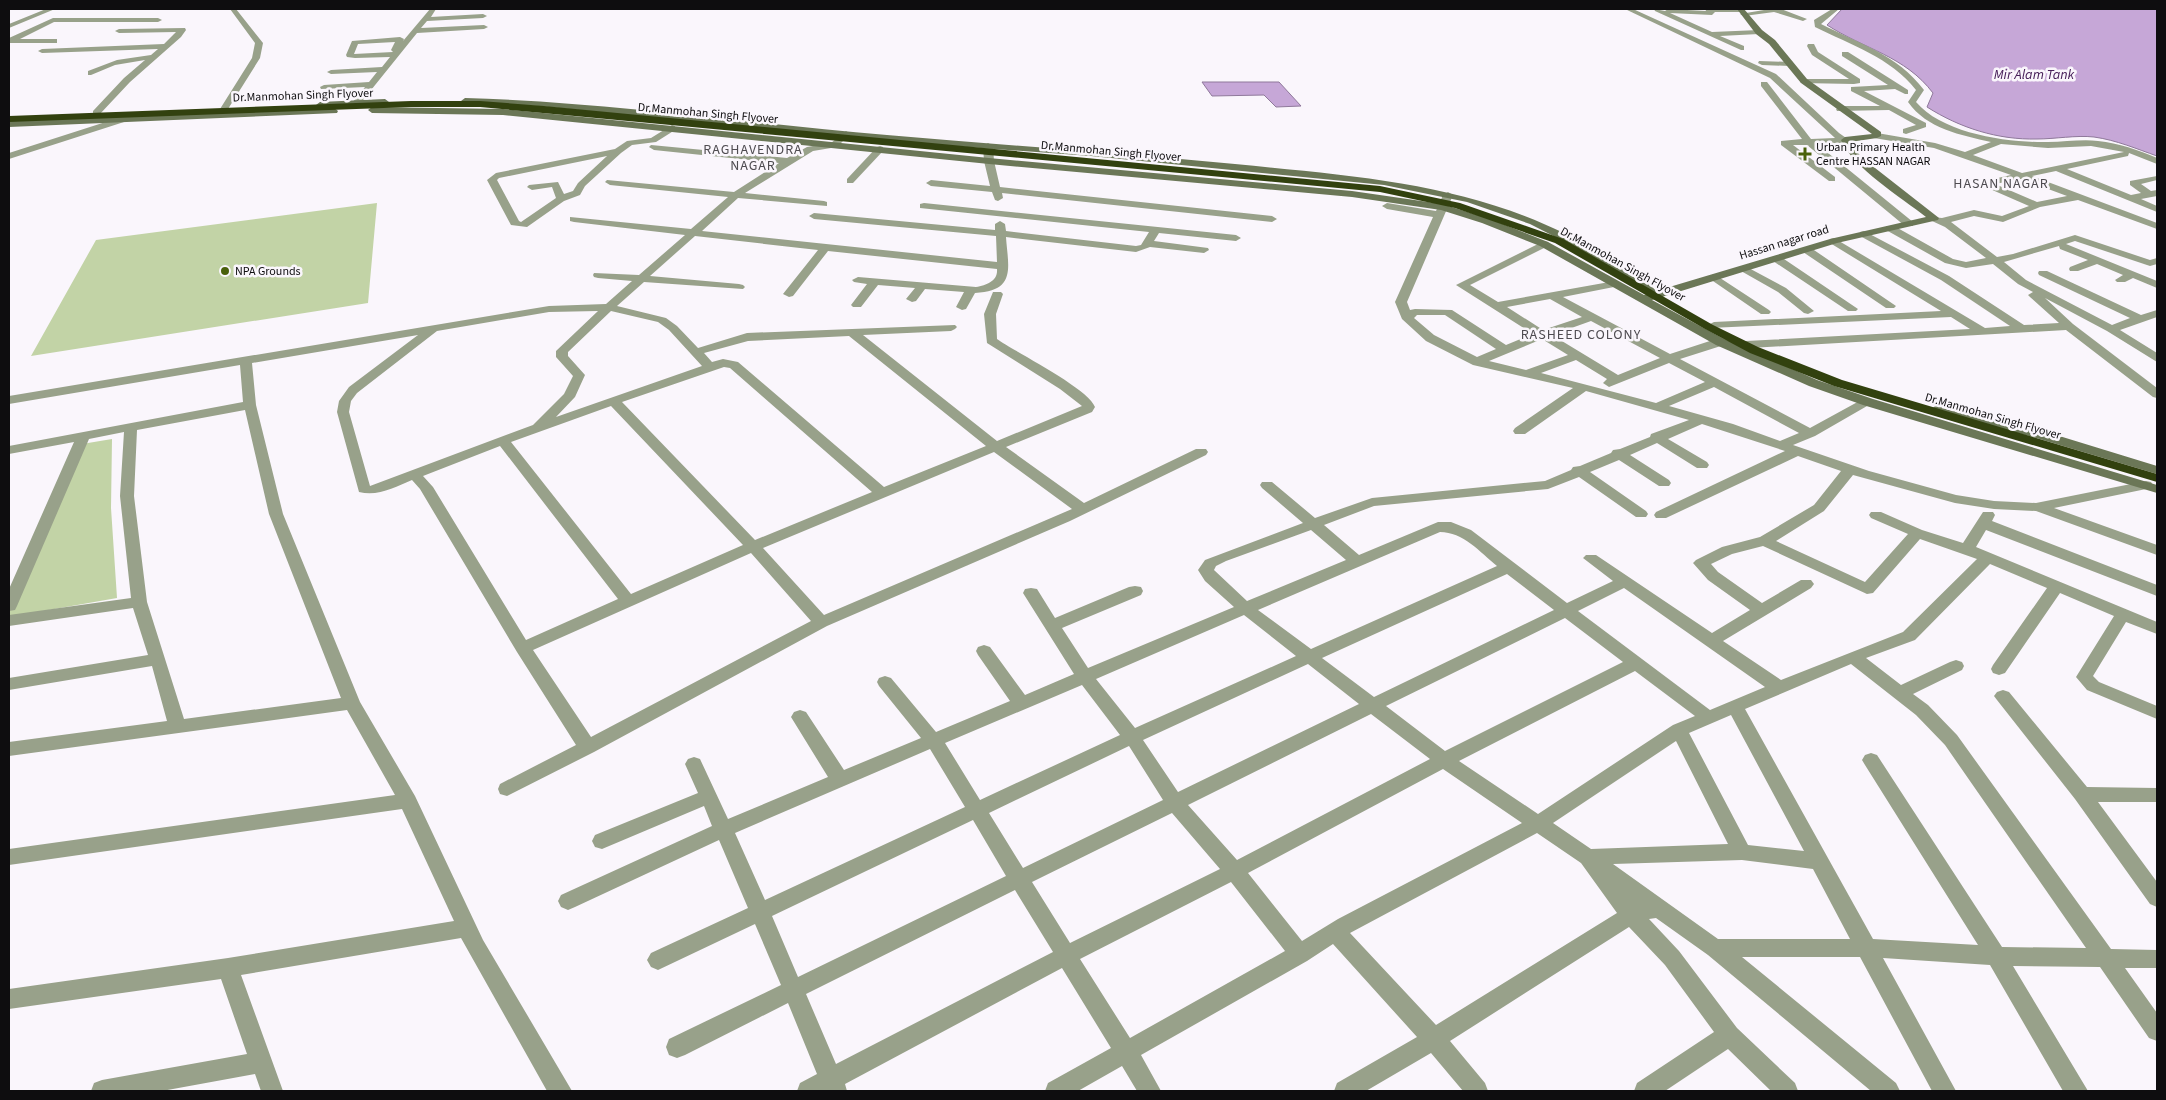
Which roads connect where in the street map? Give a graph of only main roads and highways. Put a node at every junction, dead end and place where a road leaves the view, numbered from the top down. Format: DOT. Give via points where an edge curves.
graph roads {
  1 [pos="9,121"];
  2 [pos="2154,483"];
  1 -- 2 [label="highway, Dr.Manmohan Singh Flyover" via="412,107 475,108 1382,194 1467,212 1565,251 1748,352 1831,386"];
}
